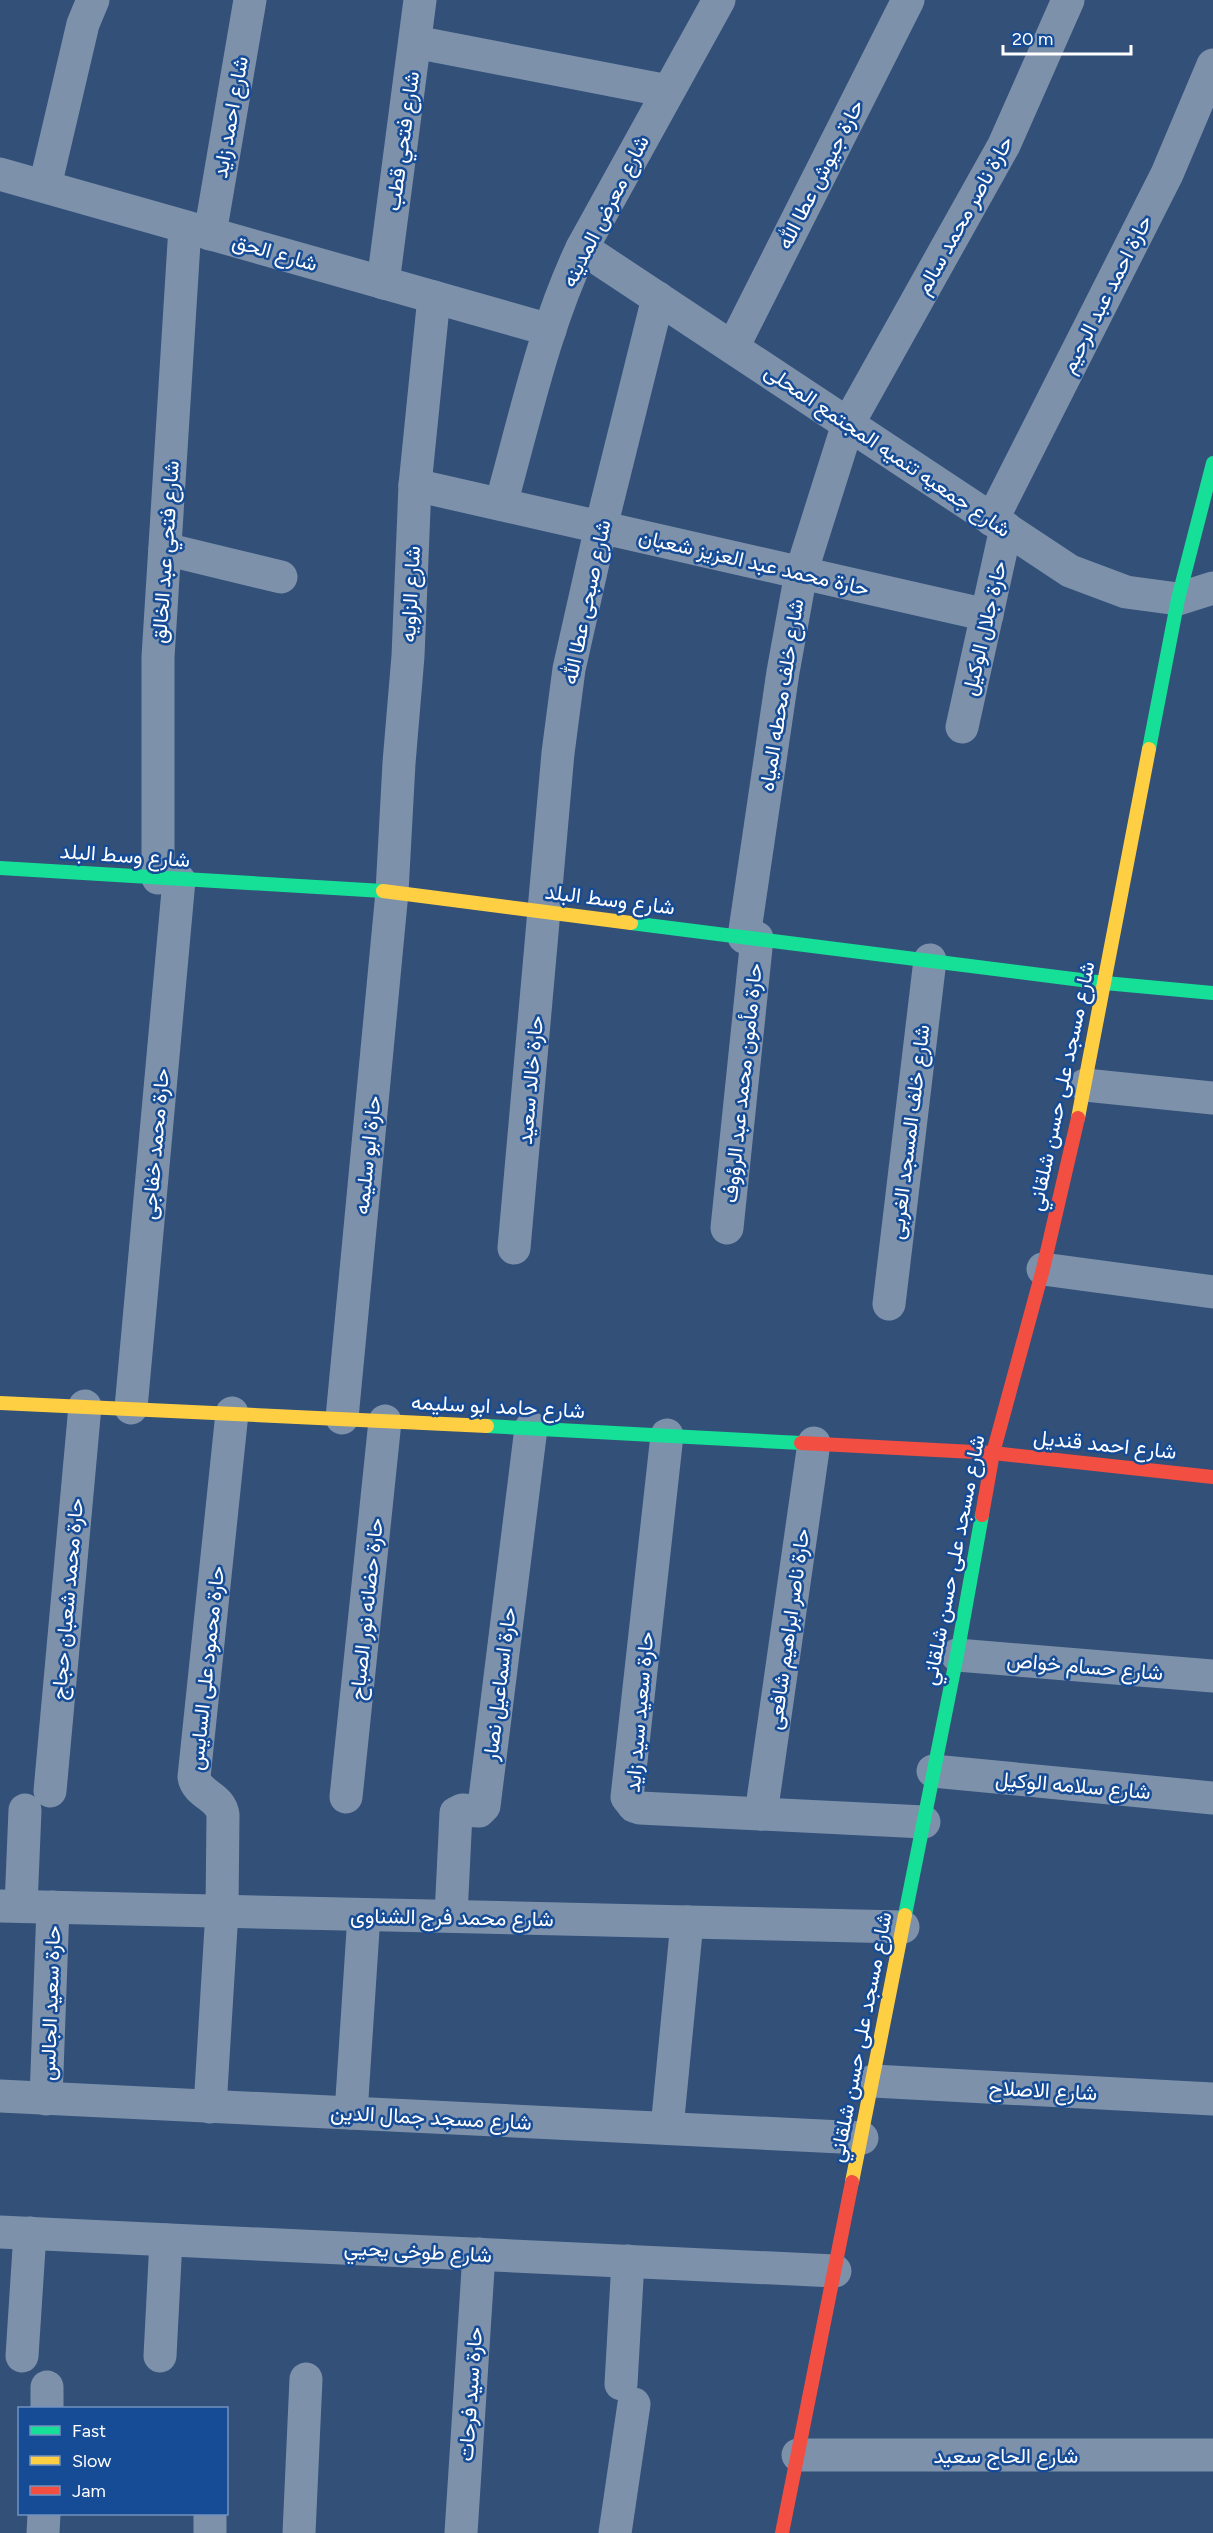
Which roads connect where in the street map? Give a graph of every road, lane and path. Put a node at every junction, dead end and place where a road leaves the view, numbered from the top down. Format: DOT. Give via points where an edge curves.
graph roads {
  1 [pos="93,0"];
  2 [pos="250,0"];
  3 [pos="420,0"];
  4 [pos="719,0"];
  5 [pos="908,0"];
  6 [pos="1068,0"];
  7 [pos="415,42"];
  8 [pos="1213,65"];
  9 [pos="668,92"];
  10 [pos="0,174"];
  11 [pos="45,186"];
  12 [pos="198,230"];
  13 [pos="582,248"];
  14 [pos="382,283"];
  15 [pos="434,297"];
  16 [pos="658,298"];
  17 [pos="550,330"];
  18 [pos="733,347"];
  19 [pos="848,424"];
  20 [pos="1213,464"];
  21 [pos="415,485"];
  22 [pos="501,504"];
  23 [pos="999,524"];
  24 [pos="601,527"];
  25 [pos="165,549"];
  26 [pos="801,573"];
  27 [pos="281,577"];
  28 [pos="1213,588"];
  29 [pos="1179,599"];
  30 [pos="987,615"];
  31 [pos="962,727"];
  32 [pos="0,868"];
  33 [pos="169,879"];
  34 [pos="392,892"];
  35 [pos="546,912"];
  36 [pos="750,938"];
  37 [pos="930,960"];
  38 [pos="1105,983"];
  39 [pos="1213,993"];
  40 [pos="1085,1084"];
  41 [pos="1213,1098"];
  42 [pos="727,1228"];
  43 [pos="514,1248"];
  44 [pos="1043,1269"];
  45 [pos="1213,1292"];
  46 [pos="889,1304"];
  47 [pos="0,1402"];
  48 [pos="85,1406"];
  49 [pos="131,1408"];
  50 [pos="232,1413"];
  51 [pos="342,1418"];
  52 [pos="386,1422"];
  53 [pos="531,1428"];
  54 [pos="668,1435"];
  55 [pos="814,1443"];
  56 [pos="993,1453"];
  57 [pos="1213,1477"];
  58 [pos="957,1656"];
  59 [pos="1213,1676"];
  60 [pos="933,1771"];
  61 [pos="346,1797"];
  62 [pos="1213,1798"];
  63 [pos="761,1814"];
  64 [pos="924,1822"];
  65 [pos="10,1906"];
  66 [pos="53,1907"];
  67 [pos="222,1911"];
  68 [pos="364,1914"];
  69 [pos="451,1917"];
  70 [pos="687,1922"];
  71 [pos="903,1927"];
  72 [pos="873,2081"];
  73 [pos="0,2096"];
  74 [pos="46,2099"];
  75 [pos="1213,2099"];
  76 [pos="210,2107"];
  77 [pos="351,2113"];
  78 [pos="666,2128"];
  79 [pos="862,2138"];
  80 [pos="15,2233"];
  81 [pos="166,2240"];
  82 [pos="479,2254"];
  83 [pos="628,2261"];
  84 [pos="835,2271"];
  85 [pos="22,2356"];
  86 [pos="160,2356"];
  87 [pos="306,2379"];
  88 [pos="798,2455"];
  89 [pos="1213,2455"];
  90 [pos="44,2515"];
  91 [pos="210,2515"];
  92 [pos="43,2533"];
  93 [pos="210,2533"];
  94 [pos="299,2533"];
  95 [pos="461,2533"];
  96 [pos="615,2533"];
  97 [pos="782,2533"];
  1 -- 11 [label="street" via="83,24"];
  2 -- 12 [label="street, شارع احمد زايد"];
  3 -- 7 [label="street, شارع فتحي قطب"];
  4 -- 9 [label="street, شارع معرض المدينه"];
  5 -- 18 [label="street, حارة جيوش عطا الله"];
  6 -- 19 [label="street, حارة ناصر محمد سالم" via="1004,145"];
  7 -- 9 [label="street"];
  7 -- 14 [label="street, شارع فتحي قطب"];
  8 -- 23 [label="street, حارة احمد عبد الرحيم" via="1167,174"];
  9 -- 13 [label="street, شارع معرض المدينه"];
  10 -- 11 [label="street, شارع الحق"];
  11 -- 12 [label="street, شارع الحق"];
  12 -- 14 [label="street, شارع الحق"];
  12 -- 25 [label="street, شارع فتحي عبد الخالق"];
  13 -- 16 [label="street, شارع جمعيه تنميه المجتمع المحلى"];
  13 -- 17 [label="street, شارع معرض المدينه"];
  14 -- 15 [label="street, شارع الحق"];
  15 -- 17 [label="street, شارع الحق"];
  15 -- 21 [label="street, شارع الزاويه"];
  16 -- 18 [label="street, شارع جمعيه تنميه المجتمع المحلى"];
  16 -- 24 [label="street, شارع صبحى عطا الله"];
  17 -- 22 [label="street, شارع معرض المدينه"];
  18 -- 19 [label="street, شارع جمعيه تنميه المجتمع المحلى"];
  19 -- 23 [label="street, شارع جمعيه تنميه المجتمع المحلى"];
  19 -- 26 [label="street, شارع خلف محطه المياه"];
  20 -- 29 [label="street, شارع مسجد على حسن شلقاني"];
  21 -- 22 [label="street, حارة محمد عبد العزيز شعبان"];
  21 -- 34 [label="street, شارع الزاويه"];
  22 -- 24 [label="street, حارة محمد عبد العزيز شعبان"];
  23 -- 29 [label="street, شارع جمعيه تنميه المجتمع المحلى" via="1070,571 1126,592"];
  23 -- 30 [label="street, حارة جلال الوكيل"];
  24 -- 26 [label="street, حارة محمد عبد العزيز شعبان"];
  24 -- 35 [label="street, شارع صبحى عطا الله" via="568,679"];
  25 -- 27 [label="street"];
  25 -- 33 [label="street, شارع فتحي عبد الخالق" via="158,657"];
  26 -- 30 [label="street, حارة محمد عبد العزيز شعبان"];
  26 -- 36 [label="street, شارع خلف محطه المياه" via="783,672"];
  28 -- 29 [label="street, شارع جمعيه تنميه المجتمع المحلى"];
  29 -- 38 [label="street, شارع مسجد على حسن شلقاني"];
  30 -- 31 [label="street, حارة جلال الوكيل"];
  32 -- 33 [label="street, شارع وسط البلد"];
  33 -- 34 [label="street, شارع وسط البلد"];
  33 -- 49 [label="street, حارة محمد خفاجى"];
  34 -- 35 [label="street, شارع وسط البلد"];
  34 -- 51 [label="street, حارة ابو سليمه"];
  35 -- 36 [label="street, شارع وسط البلد"];
  35 -- 43 [label="street, حارة خالد سعيد"];
  36 -- 37 [label="street, شارع وسط البلد"];
  36 -- 42 [label="street, حارة مأمون محمد عبد الرؤوف"];
  37 -- 38 [label="street, شارع وسط البلد"];
  37 -- 46 [label="street, شارع خلف المسجد الغربى"];
  38 -- 39 [label="street, شارع وسط البلد"];
  38 -- 40 [label="street, شارع مسجد على حسن شلقاني"];
  40 -- 41 [label="street"];
  40 -- 44 [label="street, شارع مسجد على حسن شلقاني"];
  44 -- 45 [label="street"];
  44 -- 56 [label="street, شارع مسجد على حسن شلقاني"];
  47 -- 48 [label="street, شارع حامد ابو سليمه"];
  48 -- 49 [label="street, شارع حامد ابو سليمه"];
  48 -- 65 [label="street, حارة محمد شعبان حجاج" via="37,1800"];
  49 -- 50 [label="street, شارع حامد ابو سليمه"];
  50 -- 51 [label="street, شارع حامد ابو سليمه"];
  50 -- 67 [label="street, حارة محمود على السايس" via="194,1777 197,1787 217,1801 222,1810"];
  51 -- 52 [label="street, شارع حامد ابو سليمه"];
  52 -- 53 [label="street, شارع حامد ابو سليمه"];
  52 -- 61 [label="street, حارة حضانه نور الصباح"];
  53 -- 54 [label="street, شارع حامد ابو سليمه"];
  53 -- 69 [label="street, حارة اسماعيل نصار" via="484,1806 479,1812 456,1813"];
  54 -- 55 [label="street, شارع حامد ابو سليمه"];
  54 -- 63 [label="street, حارة سعيد سيد زايد" via="627,1797 640,1808"];
  55 -- 56 [label="street, شارع حامد ابو سليمه"];
  55 -- 63 [label="street, حارة ناصر ابراهيم شافعى"];
  56 -- 57 [label="street, شارع احمد قنديل"];
  56 -- 58 [label="street, شارع مسجد على حسن شلقاني"];
  58 -- 59 [label="street, شارع حسام خواص"];
  58 -- 60 [label="street, شارع مسجد على حسن شلقاني"];
  60 -- 62 [label="street, شارع سلامه الوكيل"];
  60 -- 64 [label="street, شارع مسجد على حسن شلقاني"];
  63 -- 64 [label="street, حارة سعيد سيد زايد"];
  64 -- 71 [label="street, شارع مسجد على حسن شلقاني"];
  65 -- 66 [label="street, شارع محمد فرج الشناوى"];
  66 -- 67 [label="street, شارع محمد فرج الشناوى"];
  66 -- 74 [label="street, حارة سعيد الجالس"];
  67 -- 68 [label="street, شارع محمد فرج الشناوى"];
  67 -- 76 [label="street, حارة محمود على السايس"];
  68 -- 69 [label="street, شارع محمد فرج الشناوى"];
  68 -- 77 [label="street"];
  69 -- 70 [label="street, شارع محمد فرج الشناوى"];
  70 -- 71 [label="street, شارع محمد فرج الشناوى"];
  70 -- 78 [label="street"];
  71 -- 72 [label="street, شارع مسجد على حسن شلقاني"];
  72 -- 75 [label="street, شارع الاصلاح"];
  72 -- 79 [label="street, شارع مسجد على حسن شلقاني"];
  73 -- 74 [label="street, شارع مسجد جمال الدين"];
  74 -- 76 [label="street, شارع مسجد جمال الدين"];
  76 -- 77 [label="street, شارع مسجد جمال الدين"];
  77 -- 78 [label="street, شارع مسجد جمال الدين"];
  78 -- 79 [label="street, شارع مسجد جمال الدين"];
  79 -- 84 [label="street, شارع مسجد على حسن شلقاني"];
  80 -- 81 [label="street, شارع طوخى يحيي"];
  80 -- 85 [label="street"];
  81 -- 82 [label="street, شارع طوخى يحيي"];
  81 -- 86 [label="street"];
  82 -- 83 [label="street, شارع طوخى يحيي"];
  82 -- 95 [label="street, حارة سيد فرحات"];
  83 -- 84 [label="street, شارع طوخى يحيي"];
  83 -- 96 [label="street" via="627,2394"];
  84 -- 88 [label="street, شارع مسجد على حسن شلقاني"];
  87 -- 94 [label="street"];
  88 -- 89 [label="street, شارع الحاج سعيد"];
  88 -- 97 [label="street, شارع مسجد على حسن شلقاني"];
  90 -- 92 [label="street"];
  91 -- 93 [label="street"];
}
